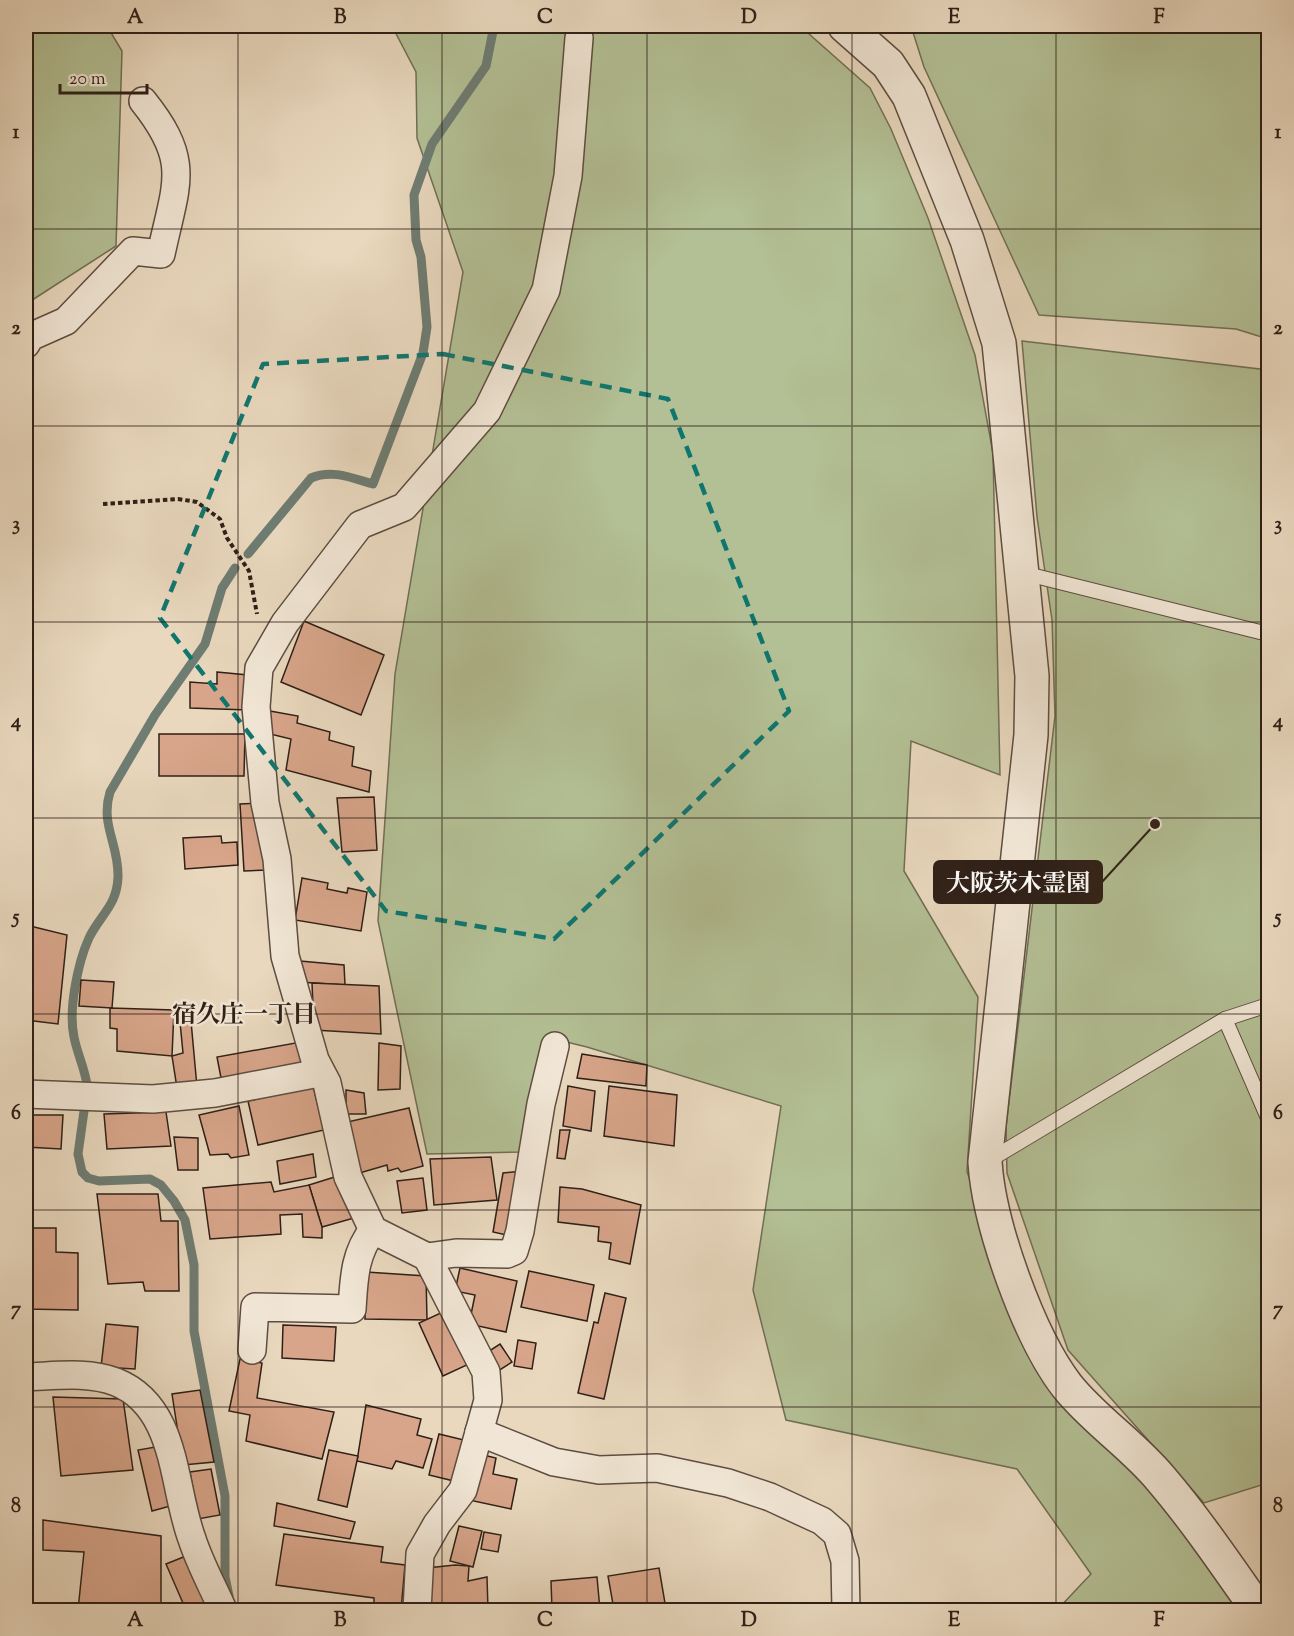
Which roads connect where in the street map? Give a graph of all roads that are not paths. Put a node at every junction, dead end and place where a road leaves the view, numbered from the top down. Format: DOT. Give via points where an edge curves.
graph roads {
  1 [pos="845,26"];
  2 [pos="579,38"];
  3 [pos="143,101"];
  4 [pos="26,344"];
  5 [pos="1022,573"];
  6 [pos="1269,634"];
  7 [pos="1269,1005"];
  8 [pos="1225,1019"];
  9 [pos="555,1046"];
  10 [pos="319,1073"];
  11 [pos="26,1094"];
  12 [pos="1269,1118"];
  13 [pos="985,1162"];
  14 [pos="373,1230"];
  15 [pos="427,1257"];
  16 [pos="252,1350"];
  17 [pos="26,1377"];
  18 [pos="479,1431"];
  19 [pos="223,1611"];
  20 [pos="417,1611"];
  21 [pos="846,1611"];
  22 [pos="1258,1611"];
  1 -- 5 [label="street" via="888,64 909,96 967,240 999,343"];
  2 -- 10 [label="street" via="568,176 546,290 487,411 404,507 360,525 285,623 260,668 258,731 265,802 277,859 285,956"];
  3 -- 4 [label="street" via="174,149 178,175 161,254 133,251 66,321 30,337"];
  5 -- 6 [label="lane"];
  5 -- 13 [label="street" via="1032,676 1031,735"];
  7 -- 8 [label="lane"];
  8 -- 12 [label="lane"];
  8 -- 13 [label="lane"];
  9 -- 15 [label="street" via="514,1251"];
  10 -- 11 [label="street" via="215,1093 153,1099"];
  10 -- 14 [label="street" via="327,1083 348,1177"];
  13 -- 22 [label="street" via="994,1223 1037,1337 1053,1365 1068,1387 1160,1478"];
  14 -- 15 [label="street"];
  14 -- 16 [label="street" via="354,1267 352,1309 255,1307"];
  15 -- 18 [label="street" via="486,1372 488,1400"];
  17 -- 19 [label="street" via="80,1375 116,1382 150,1404 162,1424 191,1539"];
  18 -- 20 [label="street" via="463,1490 420,1554"];
  18 -- 21 [label="street" via="554,1462 599,1470 657,1468 728,1483 822,1521 837,1534 845,1561"];
}
